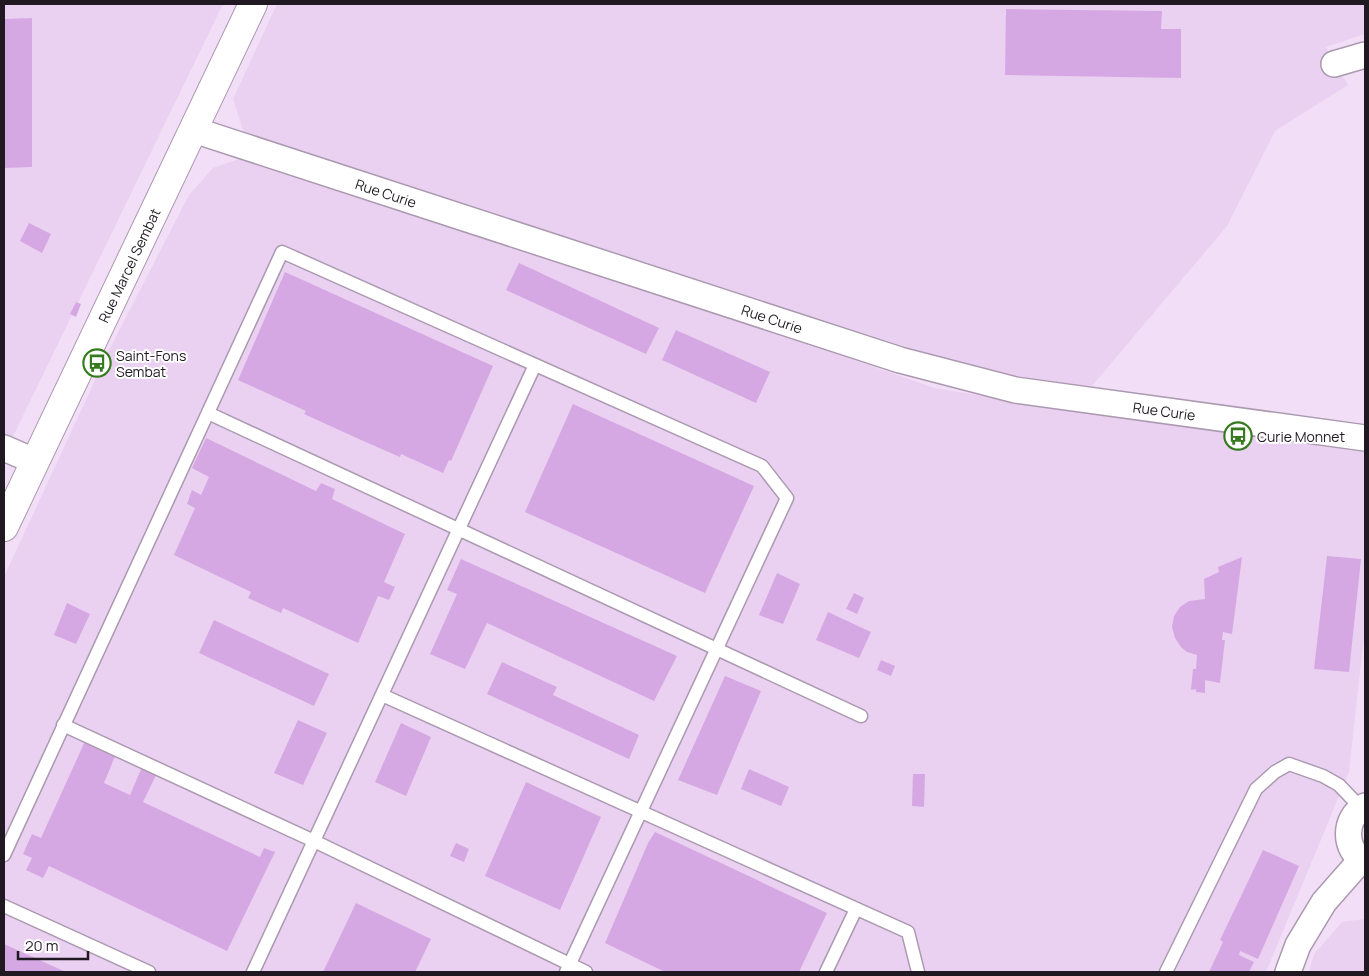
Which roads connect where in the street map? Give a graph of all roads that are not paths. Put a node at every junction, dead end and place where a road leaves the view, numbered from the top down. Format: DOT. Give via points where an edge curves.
graph roads {
  1 [pos="253,4"];
  2 [pos="1365,55"];
  3 [pos="1334,64"];
  4 [pos="194,130"];
  5 [pos="535,365"];
  6 [pos="208,413"];
  7 [pos="1365,438"];
  8 [pos="4,448"];
  9 [pos="34,461"];
  10 [pos="4,527"];
  11 [pos="458,530"];
  12 [pos="716,649"];
  13 [pos="382,695"];
  14 [pos="861,716"];
  15 [pos="63,725"];
  16 [pos="1363,807"];
  17 [pos="640,812"];
  18 [pos="314,841"];
  19 [pos="4,854"];
  20 [pos="1363,861"];
  21 [pos="4,906"];
  22 [pos="856,909"];
  23 [pos="568,969"];
  24 [pos="149,972"];
  25 [pos="253,972"];
  26 [pos="586,972"];
  27 [pos="826,972"];
  28 [pos="918,972"];
  29 [pos="1166,972"];
  30 [pos="1288,972"];
  1 -- 4 [label="main road, Rue Marcel Sembat"];
  2 -- 3 [label="street"];
  4 -- 7 [label="street, Rue Curie" via="900,360 1015,390"];
  4 -- 9 [label="main road, Rue Marcel Sembat"];
  5 -- 6 [label="lane" via="282,252"];
  5 -- 11 [label="lane"];
  5 -- 12 [label="lane" via="762,466 787,498"];
  6 -- 11 [label="lane"];
  6 -- 15 [label="lane"];
  8 -- 9 [label="street"];
  9 -- 10 [label="main road, Rue Marcel Sembat"];
  11 -- 12 [label="lane"];
  11 -- 13 [label="lane"];
  12 -- 14 [label="lane"];
  12 -- 17 [label="lane"];
  13 -- 17 [label="lane"];
  13 -- 18 [label="lane"];
  15 -- 18 [label="lane"];
  15 -- 19 [label="lane"];
  16 -- 20 [label="street" via="1350,824 1348,834 1354,853"];
  16 -- 29 [label="lane" via="1339,785 1323,776 1289,764 1275,772 1256,789"];
  17 -- 22 [label="lane"];
  17 -- 23 [label="lane"];
  18 -- 23 [label="lane"];
  18 -- 25 [label="lane"];
  20 -- 30 [label="street" via="1324,902 1298,945"];
  21 -- 24 [label="lane"];
  22 -- 27 [label="lane"];
  22 -- 28 [label="lane" via="908,932"];
  23 -- 26 [label="lane"];
}
